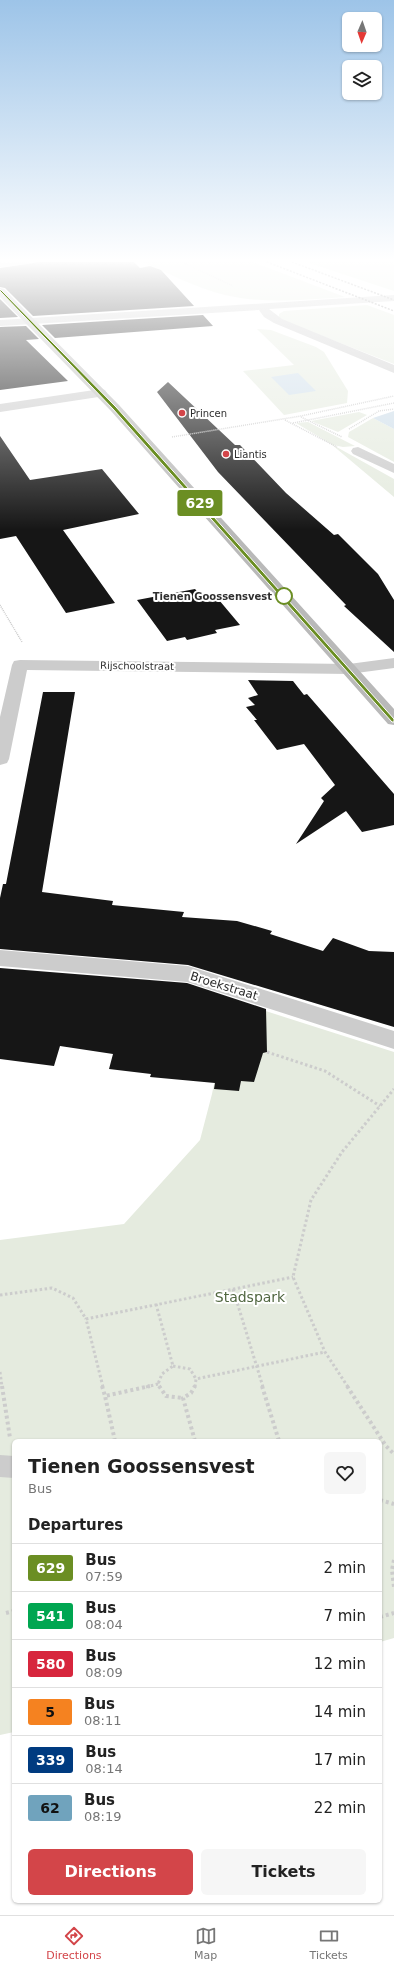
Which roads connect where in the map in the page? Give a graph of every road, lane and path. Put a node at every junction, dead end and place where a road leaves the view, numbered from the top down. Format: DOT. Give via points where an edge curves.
graph roads {
  1 [pos="59,351"];
  2 [pos="351,351"];
  3 [pos="394,369"];
  4 [pos="101,393"];
  5 [pos="394,396"];
  6 [pos="394,403"];
  7 [pos="0,408"];
  8 [pos="373,408"];
  9 [pos="394,409"];
  10 [pos="379,411"];
  11 [pos="301,416"];
  12 [pos="284,419"];
  13 [pos="309,420"];
  14 [pos="292,423"];
  15 [pos="338,435"];
  16 [pos="144,442"];
  17 [pos="358,451"];
  18 [pos="394,470"];
  19 [pos="0,605"];
  20 [pos="394,663"];
  21 [pos="36,665"];
  22 [pos="349,669"];
  23 [pos="394,720"];
  24 [pos="0,759"];
  25 [pos="0,958"];
  26 [pos="394,1040"];
  27 [pos="267,1052"];
  28 [pos="394,1091"];
  29 [pos="380,1106"];
  30 [pos="293,1277"];
  31 [pos="233,1290"];
  32 [pos="0,1295"];
  33 [pos="156,1304"];
  34 [pos="86,1319"];
  35 [pos="325,1352"];
  36 [pos="173,1366"];
  37 [pos="256,1368"];
  38 [pos="0,1372"];
  39 [pos="196,1378"];
  40 [pos="158,1384"];
  41 [pos="105,1396"];
  42 [pos="183,1398"];
  43 [pos="115,1439"];
  44 [pos="194,1439"];
  45 [pos="278,1439"];
  46 [pos="381,1439"];
  47 [pos="382,1440"];
  48 [pos="10,1441"];
  49 [pos="394,1454"];
  50 [pos="0,1466"];
  51 [pos="12,1467"];
  52 [pos="382,1501"];
  53 [pos="394,1504"];
  54 [pos="394,1560"];
  55 [pos="393,1570"];
  56 [pos="394,1587"];
  57 [pos="12,1612"];
  58 [pos="6,1613"];
  59 [pos="394,1613"];
  60 [pos="382,1616"];
  1 -- 4 [label="street"];
  2 -- 3 [label="street"];
  4 -- 7 [label="street"];
  4 -- 16 [label="street"];
  5 -- 11 [label="path"];
  6 -- 8 [label="path"];
  8 -- 10 [label="path"];
  8 -- 13 [label="path"];
  9 -- 10 [label="path"];
  10 -- 15 [label="path"];
  11 -- 12 [label="path"];
  11 -- 13 [label="path"];
  12 -- 14 [label="path"];
  12 -- 16 [label="path"];
  13 -- 14 [label="path"];
  13 -- 15 [label="path"];
  14 -- 17 [label="path" via="340,449"];
  15 -- 17 [label="path" via="357,445"];
  16 -- 22 [label="street"];
  17 -- 18 [label="street"];
  19 -- 21 [label="path"];
  20 -- 22 [label="street, Rijschoolstraat"];
  21 -- 22 [label="street, Rijschoolstraat"];
  21 -- 24 [label="street, Rijschoolstraat" via="20,665"];
  22 -- 23 [label="street"];
  25 -- 26 [label="street, Broekstraat" via="188,974"];
  27 -- 29 [label="path" via="325,1071"];
  28 -- 29 [label="path"];
  29 -- 30 [label="path" via="342,1152 311,1200"];
  30 -- 31 [label="path"];
  30 -- 35 [label="path"];
  31 -- 33 [label="path"];
  31 -- 37 [label="path"];
  32 -- 34 [label="path" via="52,1288 73,1298"];
  33 -- 34 [label="path"];
  33 -- 36 [label="path"];
  34 -- 41 [label="path"];
  35 -- 37 [label="path"];
  35 -- 46 [label="path"];
  36 -- 39 [label="path" via="190,1369"];
  36 -- 40 [label="path" via="162,1374"];
  37 -- 39 [label="path"];
  37 -- 45 [label="path"];
  38 -- 48 [label="path"];
  39 -- 42 [label="path" via="195,1388 191,1394"];
  40 -- 41 [label="path"];
  40 -- 42 [label="path" via="166,1396"];
  41 -- 43 [label="path"];
  42 -- 44 [label="path"];
  47 -- 49 [label="path"];
  50 -- 51 [label="lane"];
  52 -- 53 [label="path"];
  54 -- 55 [label="path"];
  55 -- 56 [label="path"];
  57 -- 58 [label="path"];
  59 -- 60 [label="path"];
}
